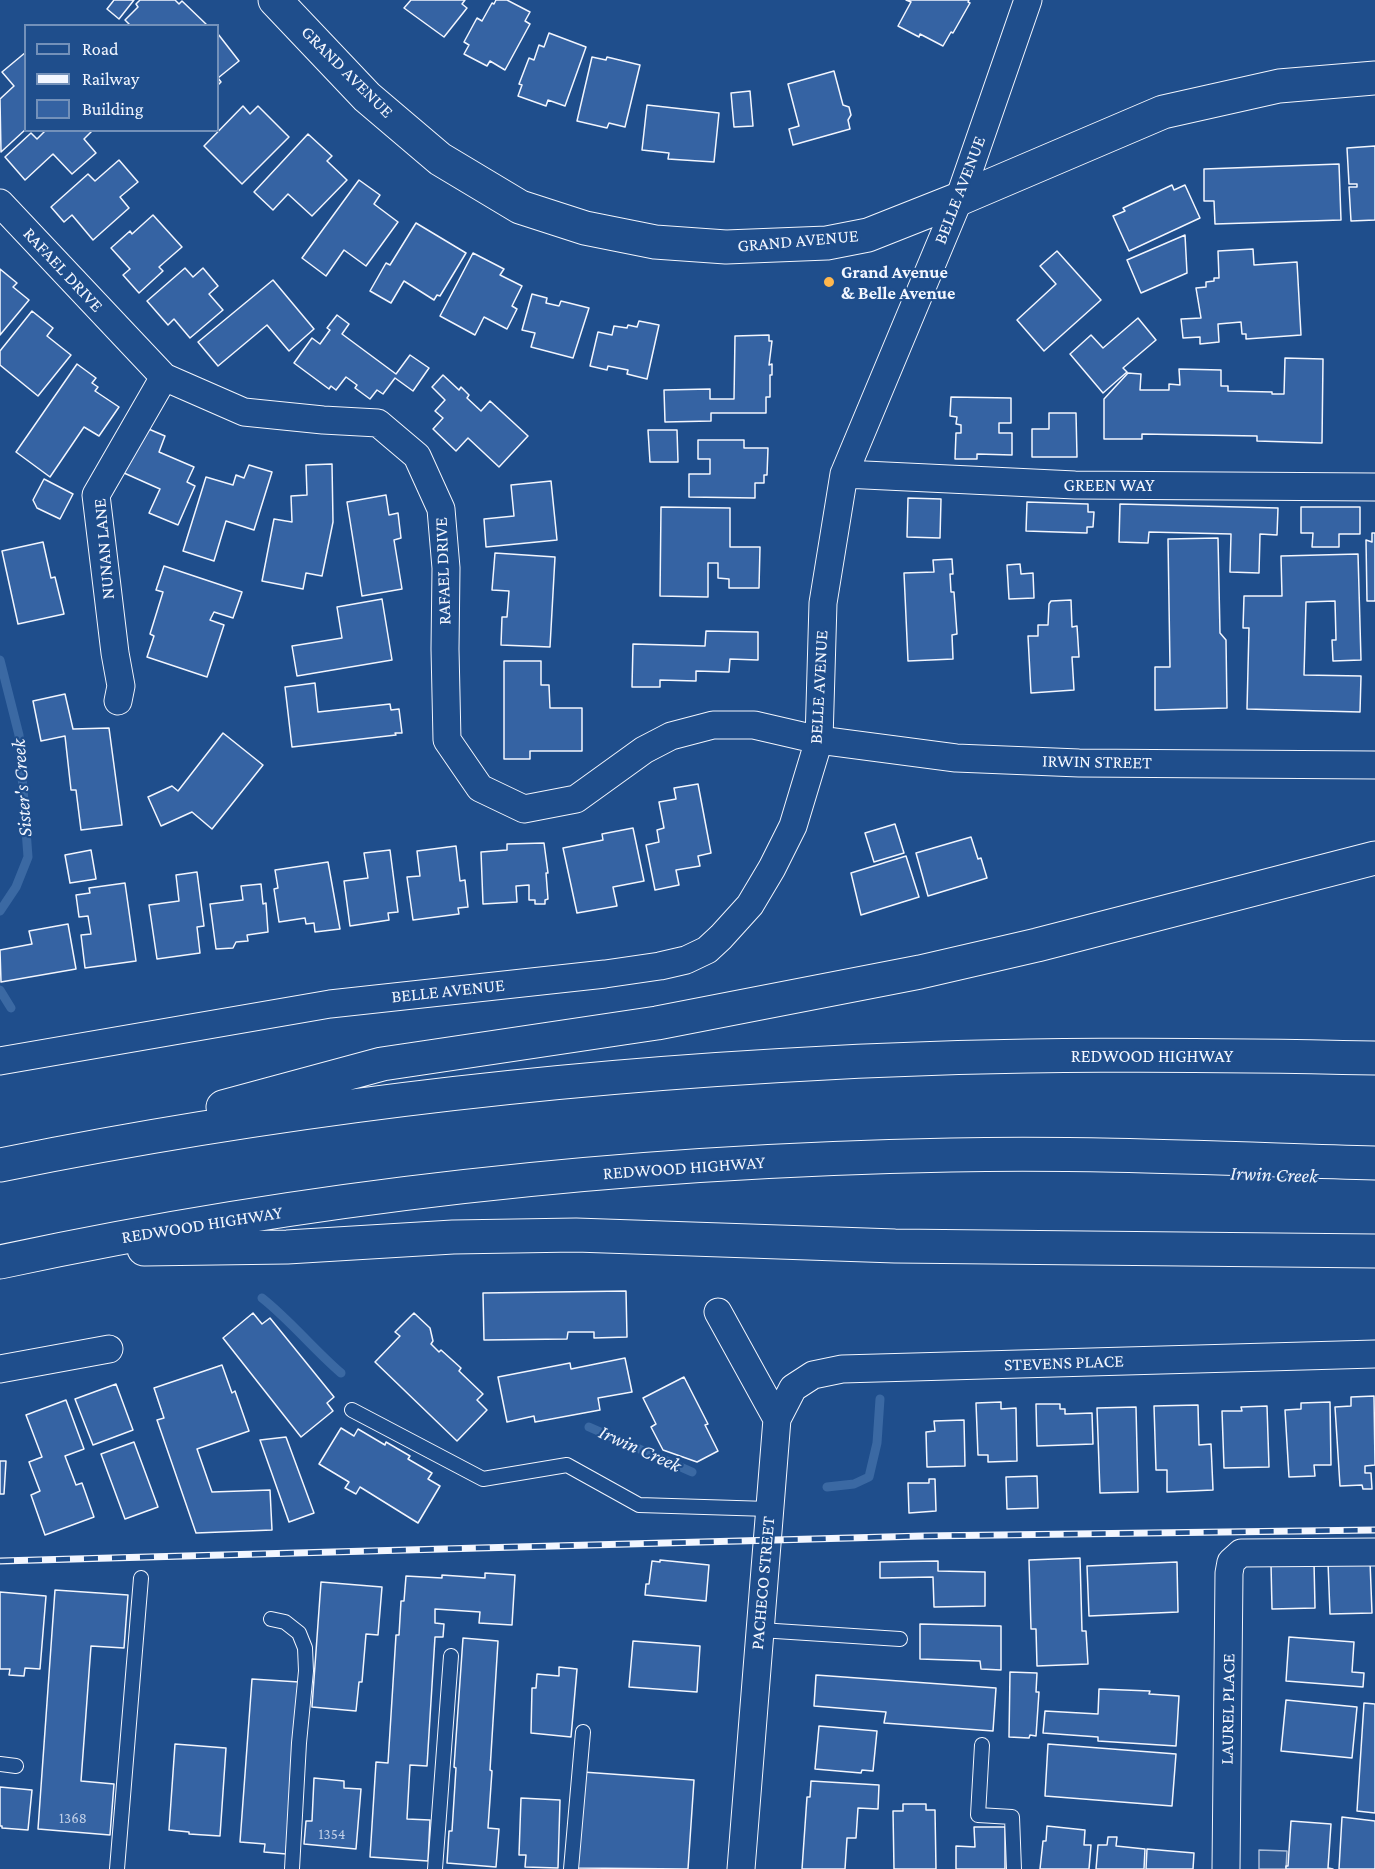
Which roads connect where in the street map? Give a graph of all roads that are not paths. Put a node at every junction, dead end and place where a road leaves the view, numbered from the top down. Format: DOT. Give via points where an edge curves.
graph roads {
  1 [pos="275,0"];
  2 [pos="1028,0"];
  3 [pos="1375,78"];
  4 [pos="959,199"];
  5 [pos="0,203"];
  6 [pos="164,377"];
  7 [pos="844,474"];
  8 [pos="1375,486"];
  9 [pos="118,701"];
  10 [pos="819,740"];
  11 [pos="1375,765"];
  12 [pos="1375,858"];
  13 [pos="1375,1058"];
  14 [pos="0,1061"];
  15 [pos="65,1152"];
  16 [pos="1375,1163"];
  17 [pos="0,1165"];
  18 [pos="61,1249"];
  19 [pos="1375,1251"];
  20 [pos="0,1262"];
  21 [pos="718,1312"];
  22 [pos="109,1349"];
  23 [pos="1375,1354"];
  24 [pos="0,1369"];
  25 [pos="352,1410"];
  26 [pos="777,1419"];
  27 [pos="769,1509"];
  28 [pos="1375,1552"];
  29 [pos="141,1578"];
  30 [pos="271,1619"];
  31 [pos="760,1630"];
  32 [pos="900,1639"];
  33 [pos="451,1656"];
  34 [pos="583,1732"];
  35 [pos="982,1745"];
  36 [pos="0,1764"];
  37 [pos="16,1766"];
  38 [pos="117,1869"];
  39 [pos="292,1869"];
  40 [pos="435,1869"];
  41 [pos="571,1869"];
  42 [pos="741,1869"];
  43 [pos="1014,1869"];
  44 [pos="1226,1869"];
  1 -- 4 [label="main road, GRAND AVENUE" via="367,97 440,159 520,207 585,228 655,242 726,247 827,243 868,235"];
  2 -- 4 [label="street, BELLE AVENUE"];
  3 -- 4 [label="main road, GRAND AVENUE" via="1279,86 1163,112"];
  4 -- 7 [label="street, BELLE AVENUE"];
  5 -- 6 [label="street, RAFAEL DRIVE"];
  6 -- 9 [label="street, NUNAN LANE" via="96,495 121,686"];
  6 -- 10 [label="street, RAFAEL DRIVE" via="244,412 378,423 417,456 441,509 446,568 447,740 480,788 524,809 576,799 644,750 671,736 713,725 754,725"];
  7 -- 8 [label="street, GREEN WAY" via="1075,485"];
  7 -- 10 [label="street, BELLE AVENUE" via="823,603"];
  10 -- 11 [label="street, IRWIN STREET" via="956,758"];
  10 -- 14 [label="street, BELLE AVENUE" via="793,826 750,905 707,950 686,960 605,974 330,1004"];
  12 -- 15 [label="main road" via="1001,954 873,982 657,1023 382,1064"];
  13 -- 15 [label="main road, REDWOOD HIGHWAY" via="958,1058 700,1070 423,1097 191,1129"];
  15 -- 17 [label="main road, REDWOOD HIGHWAY"];
  16 -- 18 [label="main road, REDWOOD HIGHWAY" via="951,1155 730,1164 441,1189 313,1206"];
  18 -- 19 [label="main road" via="227,1249 576,1235 895,1246"];
  18 -- 20 [label="main road, REDWOOD HIGHWAY"];
  21 -- 26 [label="street"];
  22 -- 24 [label="street"];
  23 -- 26 [label="street, STEVENS PLACE" via="842,1369 813,1375 793,1388"];
  25 -- 27 [label="lane" via="483,1479 567,1465 639,1505"];
  26 -- 27 [label="street, PACHECO STREET"];
  27 -- 31 [label="street, PACHECO STREET"];
  28 -- 44 [label="street, LAUREL PLACE" via="1241,1553 1231,1562"];
  29 -- 38 [label="lane"];
  30 -- 39 [label="lane" via="285,1622 299,1633 306,1671"];
  31 -- 32 [label="lane"];
  31 -- 42 [label="street, PACHECO STREET"];
  33 -- 40 [label="lane"];
  34 -- 41 [label="lane"];
  35 -- 43 [label="lane" via="978,1815 1012,1817"];
  36 -- 37 [label="lane"];
}
